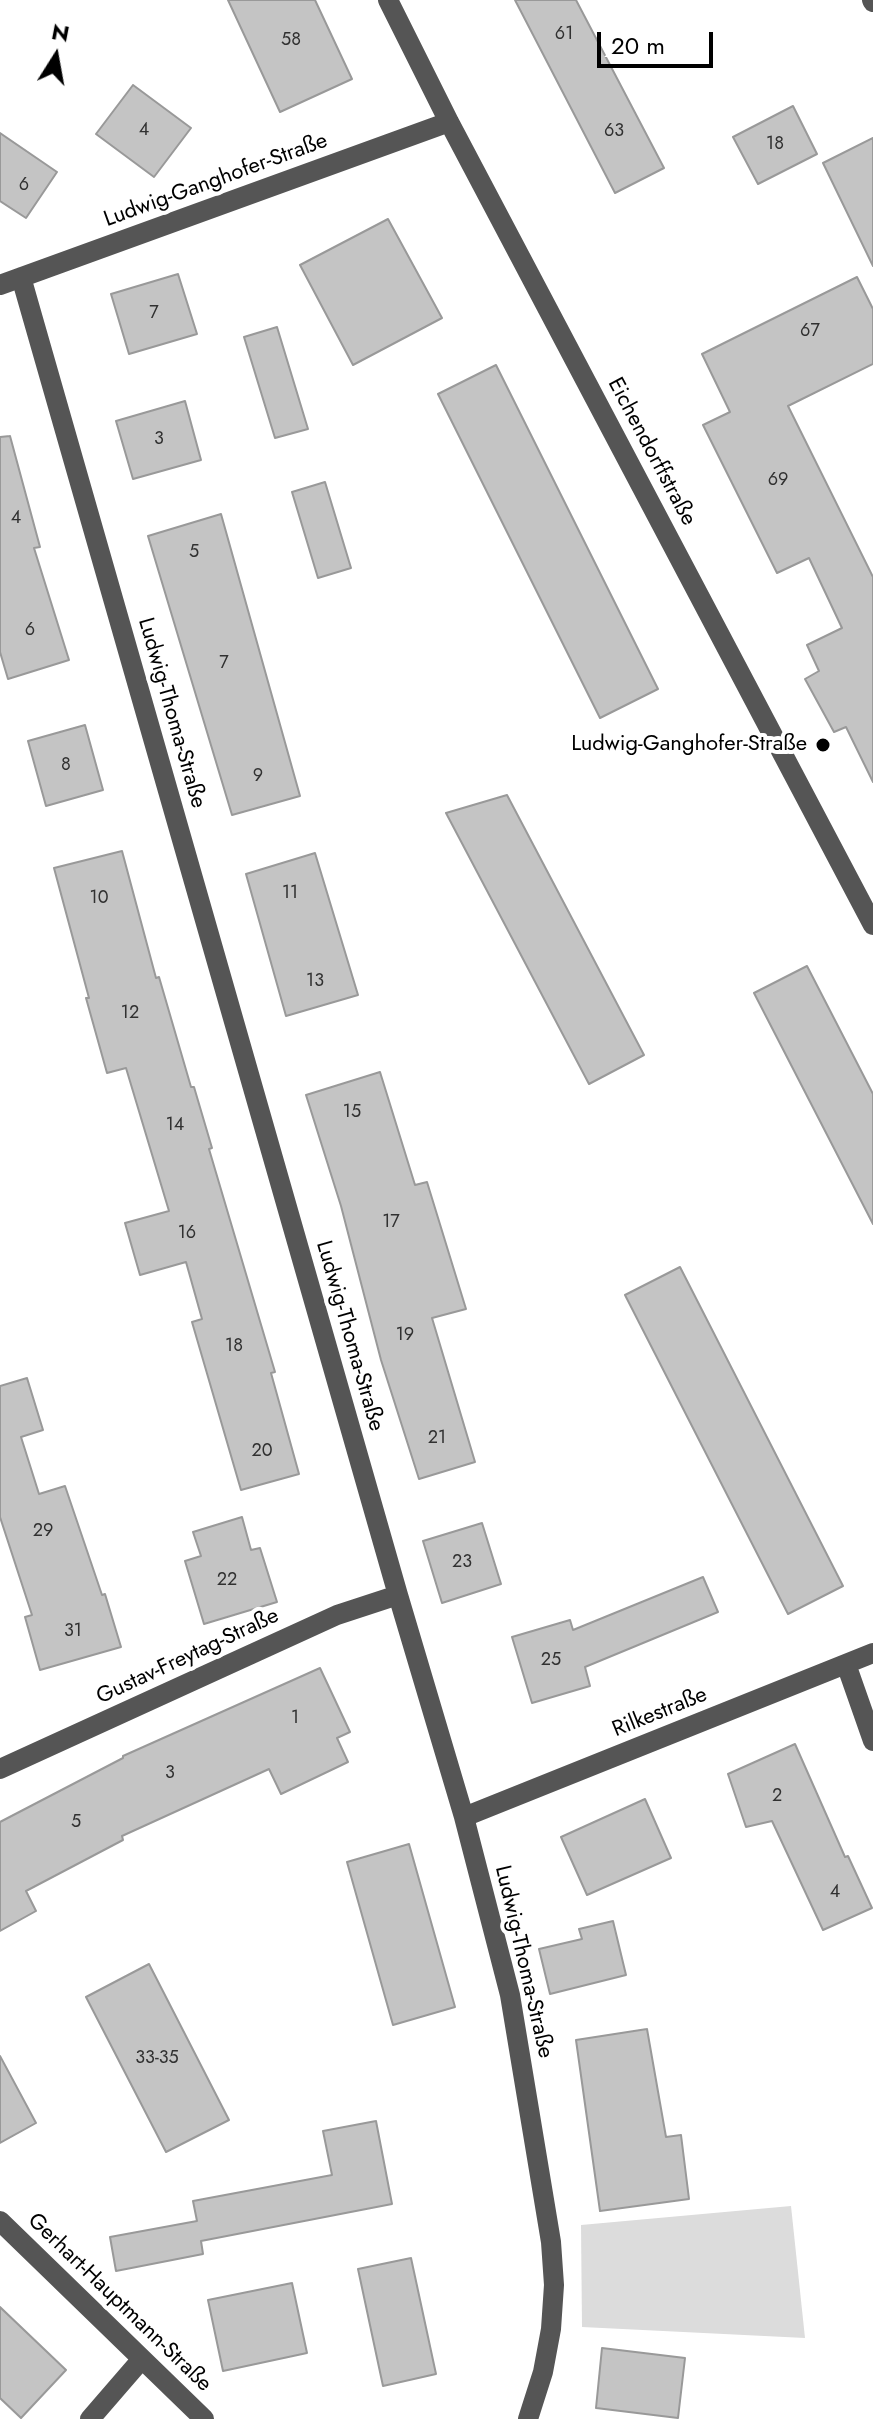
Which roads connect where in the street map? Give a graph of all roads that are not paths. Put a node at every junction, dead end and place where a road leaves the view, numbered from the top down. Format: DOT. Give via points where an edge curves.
graph roads {
  1 [pos="388,0"];
  2 [pos="449,122"];
  3 [pos="21,277"];
  4 [pos="0,285"];
  5 [pos="866,899"];
  6 [pos="873,925"];
  7 [pos="398,1595"];
  8 [pos="873,1653"];
  9 [pos="846,1664"];
  10 [pos="873,1741"];
  11 [pos="0,1769"];
  12 [pos="464,1817"];
  13 [pos="0,2221"];
  14 [pos="141,2360"];
  15 [pos="90,2419"];
  16 [pos="204,2419"];
  17 [pos="528,2419"];
  1 -- 2 [label="street, Eichendorffstraße"];
  2 -- 3 [label="street, Ludwig-Ganghofer-Straße"];
  2 -- 5 [label="street, Eichendorffstraße"];
  3 -- 4 [label="street, Ludwig-Ganghofer-Straße"];
  3 -- 7 [label="street, Ludwig-Thoma-Straße"];
  5 -- 6 [label="street, Eichendorffstraße"];
  7 -- 11 [label="street, Gustav-Freytag-Straße" via="337,1615"];
  7 -- 12 [label="street, Ludwig-Thoma-Straße"];
  8 -- 9 [label="street, Rilkestraße"];
  9 -- 10 [label="street"];
  9 -- 12 [label="street, Rilkestraße"];
  12 -- 17 [label="street, Ludwig-Thoma-Straße" via="510,1995 551,2242 551,2329"];
  13 -- 14 [label="street, Gerhart-Hauptmann-Straße"];
  14 -- 15 [label="street"];
  14 -- 16 [label="street, Gerhart-Hauptmann-Straße"];
}
